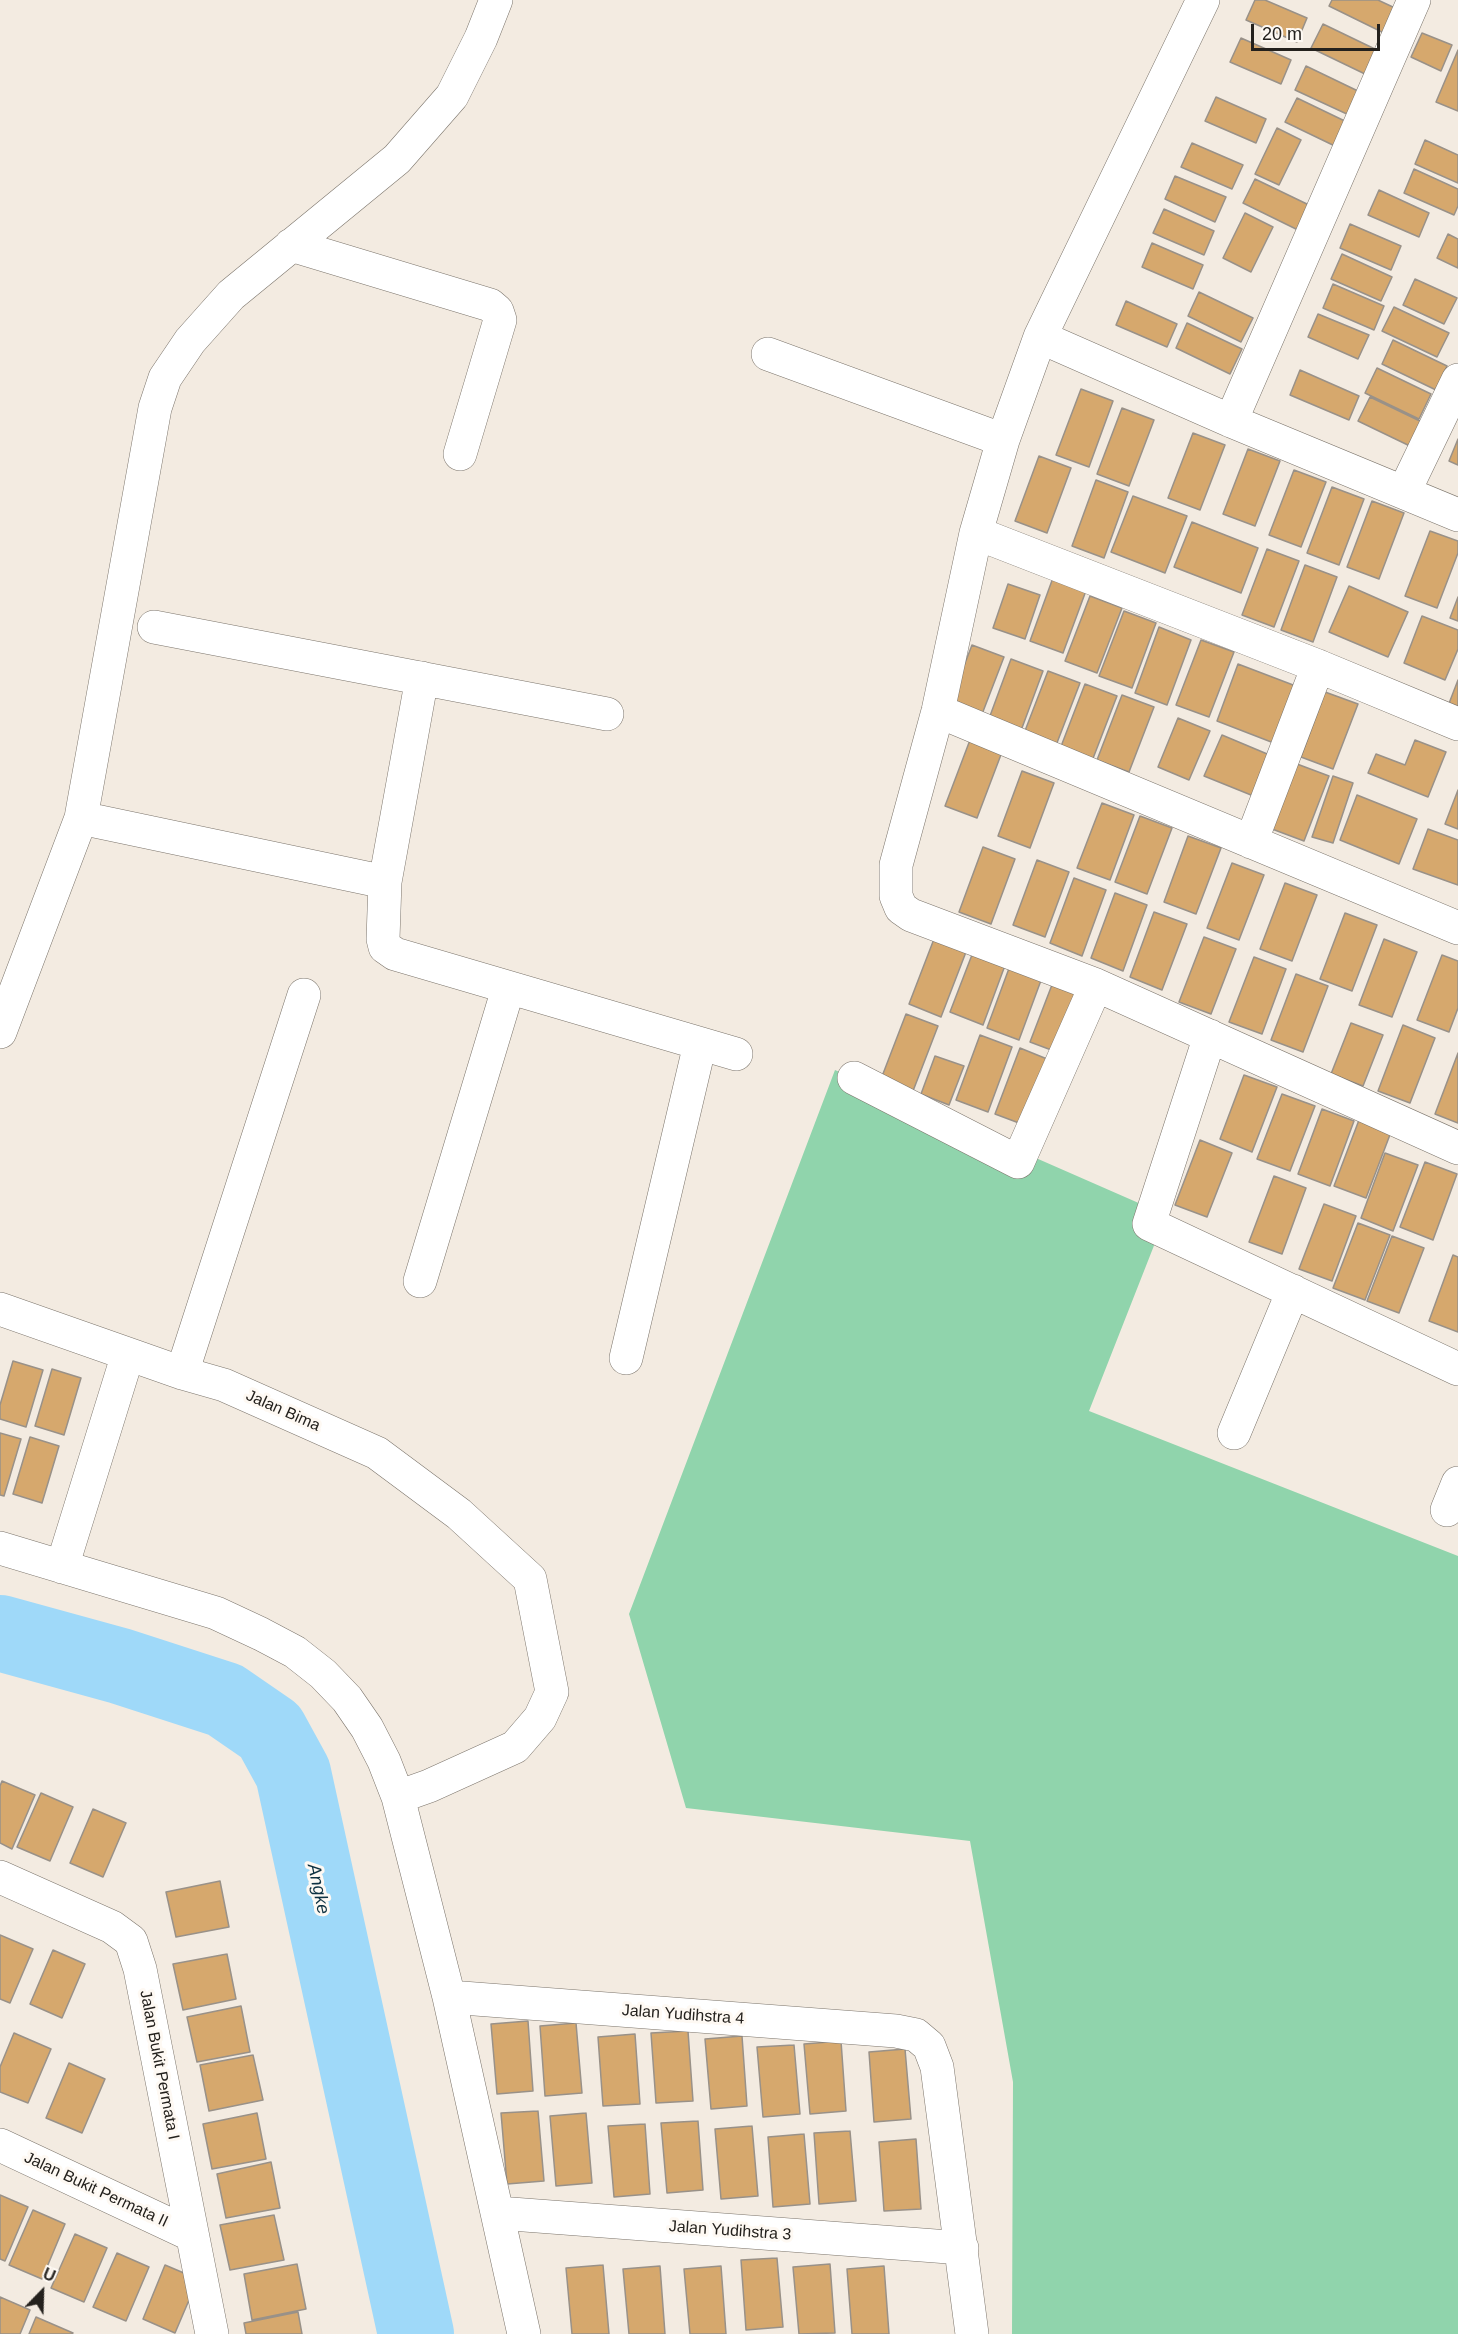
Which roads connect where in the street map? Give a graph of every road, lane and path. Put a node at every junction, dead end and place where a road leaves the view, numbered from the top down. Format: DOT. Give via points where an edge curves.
graph roads {
  1 [pos="496,0"];
  2 [pos="1203,0"];
  3 [pos="1414,0"];
  4 [pos="291,245"];
  5 [pos="1040,337"];
  6 [pos="768,354"];
  7 [pos="1458,380"];
  8 [pos="1231,421"];
  9 [pos="1003,440"];
  10 [pos="460,454"];
  11 [pos="1404,492"];
  12 [pos="1458,515"];
  13 [pos="976,533"];
  14 [pos="154,627"];
  15 [pos="1318,666"];
  16 [pos="422,678"];
  17 [pos="938,711"];
  18 [pos="607,714"];
  19 [pos="1458,724"];
  20 [pos="81,818"];
  21 [pos="1251,842"];
  22 [pos="385,882"];
  23 [pos="1458,928"];
  24 [pos="1096,985"];
  25 [pos="508,989"];
  26 [pos="304,995"];
  27 [pos="0,1032"];
  28 [pos="1210,1036"];
  29 [pos="700,1044"];
  30 [pos="736,1054"];
  31 [pos="854,1078"];
  32 [pos="1458,1148"];
  33 [pos="420,1281"];
  34 [pos="1293,1291"];
  35 [pos="0,1309"];
  36 [pos="128,1354"];
  37 [pos="626,1358"];
  38 [pos="1458,1369"];
  39 [pos="182,1373"];
  40 [pos="1234,1433"];
  41 [pos="0,1548"];
  42 [pos="62,1567"];
  43 [pos="398,1797"];
  44 [pos="0,1877"];
  45 [pos="449,1997"];
  46 [pos="0,2145"];
  47 [pos="498,2213"];
  48 [pos="192,2235"];
  49 [pos="962,2248"];
  50 [pos="212,2334"];
  51 [pos="524,2334"];
  52 [pos="972,2334"];
  1 -- 4 [label="street" via="452,96 397,159"];
  2 -- 5 [label="street"];
  3 -- 8 [label="street"];
  4 -- 10 [label="street" via="490,305 497,311 500,320"];
  4 -- 20 [label="street" via="231,295 190,341 165,378 155,408"];
  5 -- 8 [label="street"];
  5 -- 9 [label="street"];
  6 -- 9 [label="street"];
  7 -- 11 [label="street"];
  8 -- 11 [label="street"];
  9 -- 13 [label="street"];
  11 -- 12 [label="street"];
  13 -- 15 [label="street"];
  13 -- 17 [label="street"];
  14 -- 16 [label="street"];
  15 -- 19 [label="street"];
  15 -- 21 [label="street"];
  16 -- 18 [label="street"];
  16 -- 22 [label="street"];
  17 -- 21 [label="street"];
  17 -- 24 [label="street" via="896,865 896,896 902,908 911,915"];
  20 -- 22 [label="street"];
  20 -- 27 [label="street"];
  21 -- 23 [label="street"];
  22 -- 25 [label="street" via="385,947 395,954"];
  24 -- 28 [label="street"];
  24 -- 31 [label="street" via="1018,1162"];
  25 -- 29 [label="street"];
  25 -- 33 [label="street"];
  26 -- 39 [label="street"];
  28 -- 32 [label="street"];
  28 -- 34 [label="street" via="1149,1224"];
  29 -- 30 [label="street"];
  29 -- 37 [label="street"];
  34 -- 38 [label="street"];
  34 -- 40 [label="street"];
  35 -- 36 [label="street, Jalan Bima"];
  36 -- 39 [label="street, Jalan Bima"];
  36 -- 42 [label="street"];
  39 -- 43 [label="street, Jalan Bima" via="224,1385 377,1453 459,1514 530,1579 552,1692 540,1718 515,1747"];
  41 -- 42 [label="street"];
  42 -- 43 [label="street" via="216,1613 295,1652 347,1699 367,1728"];
  43 -- 45 [label="street"];
  44 -- 48 [label="street, Jalan Bukit Permata I" via="112,1927 131,1941"];
  45 -- 47 [label="street"];
  45 -- 49 [label="street, Jalan Yudihstra 4" via="916,2035 929,2046 937,2067"];
  46 -- 48 [label="street, Jalan Bukit Permata II"];
  47 -- 49 [label="street, Jalan Yudihstra 3"];
  47 -- 51 [label="street"];
  48 -- 50 [label="street, Jalan Bukit Permata I"];
  49 -- 52 [label="street"];
}
